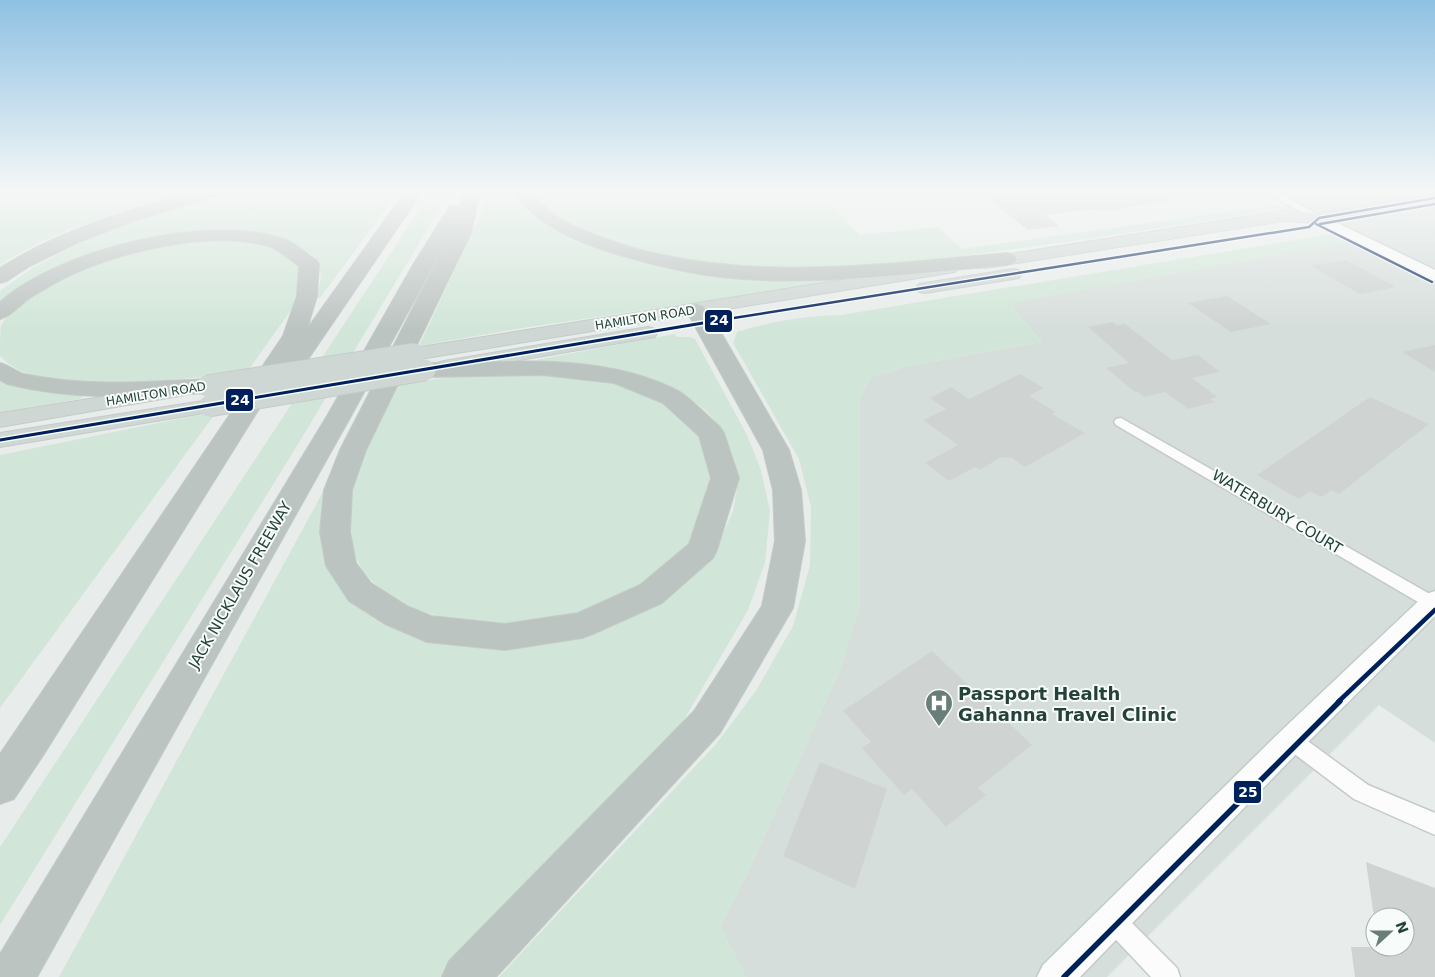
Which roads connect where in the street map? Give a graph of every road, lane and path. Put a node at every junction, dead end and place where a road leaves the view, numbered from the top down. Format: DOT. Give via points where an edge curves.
graph roads {
  1 [pos="76,238"];
  2 [pos="192,238"];
  3 [pos="250,238"];
  4 [pos="382,238"];
  5 [pos="440,238"];
  6 [pos="460,238"];
  7 [pos="587,238"];
  8 [pos="1145,238"];
  9 [pos="1231,238"];
  10 [pos="1358,238"];
  11 [pos="1007,259"];
  12 [pos="1435,276"];
  13 [pos="0,277"];
  14 [pos="0,313"];
  15 [pos="700,317"];
  16 [pos="420,362"];
  17 [pos="0,370"];
  18 [pos="208,396"];
  19 [pos="0,420"];
  20 [pos="1120,422"];
  21 [pos="0,440"];
  22 [pos="1434,603"];
  23 [pos="1291,740"];
  24 [pos="31,742"];
  25 [pos="0,786"];
  26 [pos="1435,824"];
  27 [pos="1112,919"];
  28 [pos="12,977"];
  29 [pos="465,977"];
  30 [pos="1055,977"];
  31 [pos="1168,977"];
  1 -- 13 [label="highway" via="38,254"];
  2 -- 14 [label="highway" via="153,243 65,271 27,291"];
  3 -- 24 [label="highway" via="278,243 309,264 307,296 294,336"];
  4 -- 24 [label="highway"];
  5 -- 28 [label="highway, JACK NICKLAUS FREEWAY"];
  6 -- 16 [label="highway" via="353,450 338,490 335,532 341,566 360,592 396,615 427,629 505,637 582,625 651,594 702,550 725,478 711,433 672,398 618,376 543,368"];
  7 -- 11 [label="highway" via="657,260 729,272 788,275 856,272"];
  8 -- 11 [label="main road, HAMILTON ROAD"];
  9 -- 15 [label="main road, HAMILTON ROAD"];
  10 -- 12 [label="main road"];
  11 -- 15 [label="main road, HAMILTON ROAD"];
  15 -- 16 [label="main road, HAMILTON ROAD"];
  15 -- 29 [label="highway" via="776,450 787,490 790,541 778,608 707,722"];
  16 -- 18 [label="main road, HAMILTON ROAD, bridge"];
  17 -- 18 [label="highway" via="15,380 62,387"];
  18 -- 19 [label="main road, HAMILTON ROAD"];
  18 -- 21 [label="main road, HAMILTON ROAD"];
  20 -- 22 [label="street, WATERBURY COURT"];
  22 -- 23 [label="main road"];
  23 -- 26 [label="street" via="1361,792"];
  23 -- 27 [label="main road"];
  24 -- 25 [label="highway"];
  27 -- 30 [label="main road"];
  27 -- 31 [label="street"];
}
